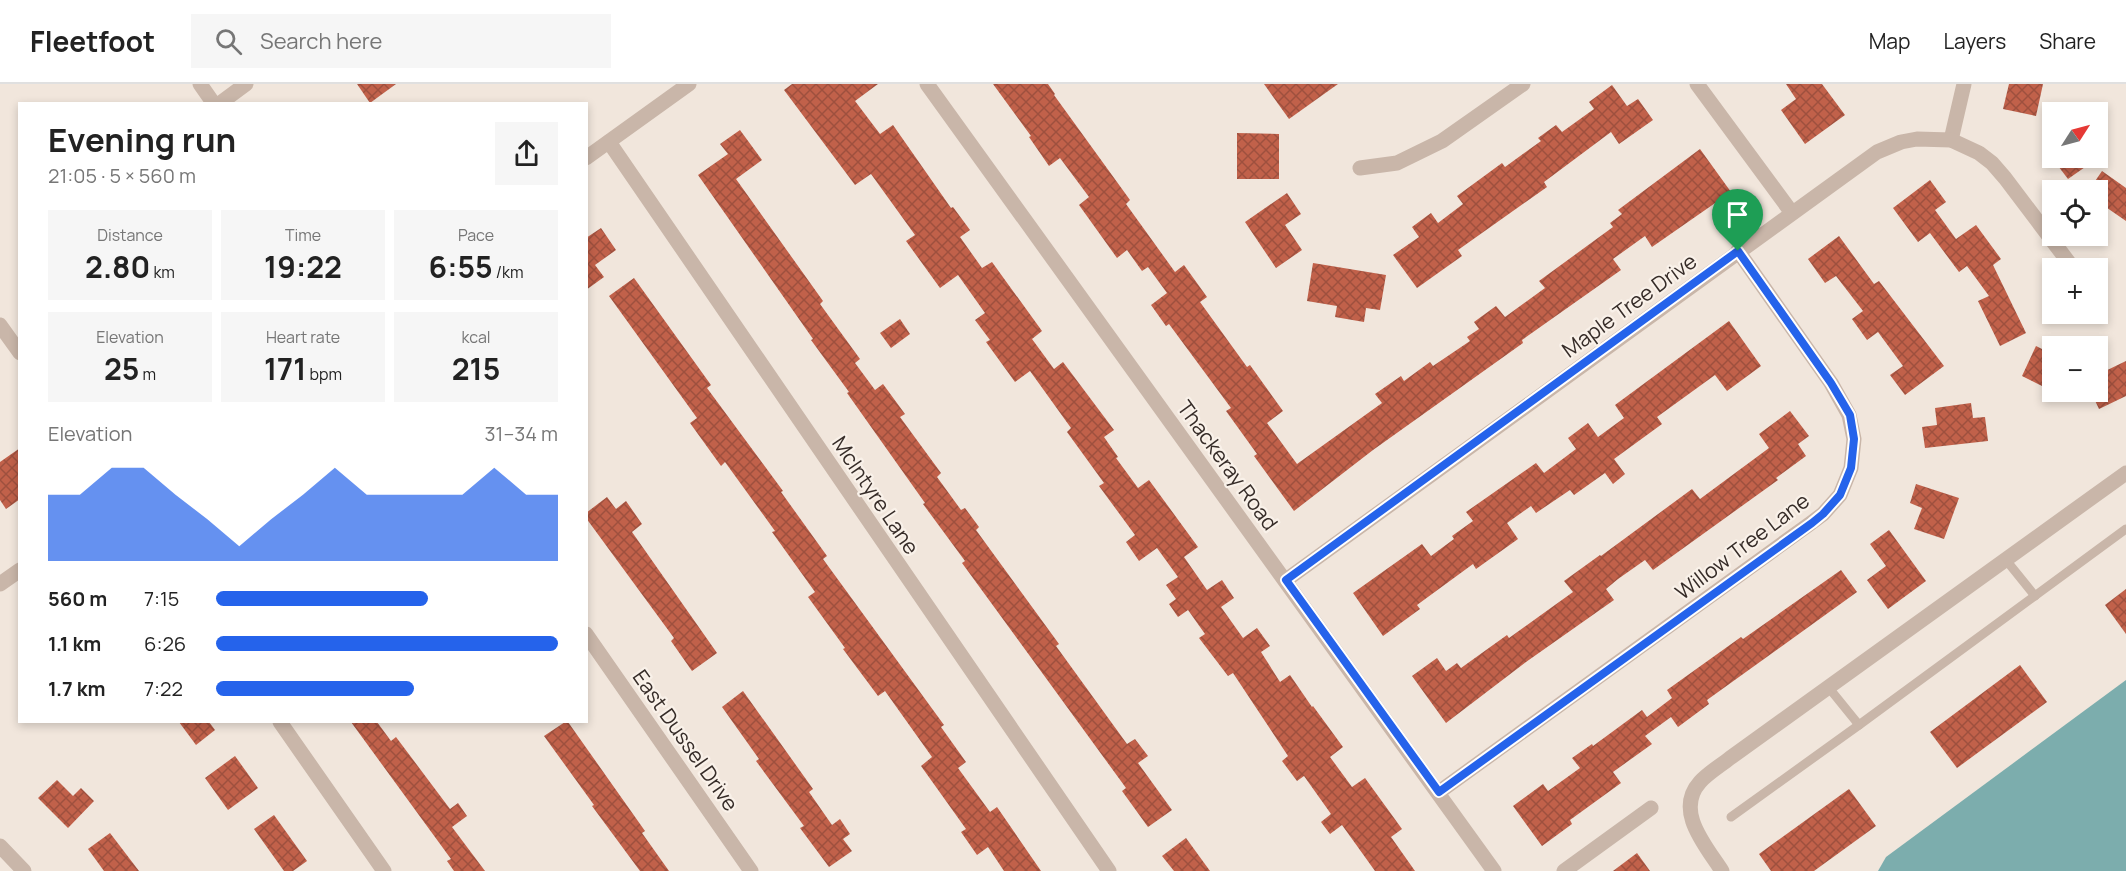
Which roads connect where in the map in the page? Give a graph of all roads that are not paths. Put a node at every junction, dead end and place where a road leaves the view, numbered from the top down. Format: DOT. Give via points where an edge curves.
graph roads {
  1 [pos="200,84"];
  2 [pos="246,84"];
  3 [pos="689,84"];
  4 [pos="927,84"];
  5 [pos="1523,84"];
  6 [pos="1697,84"];
  7 [pos="1964,84"];
  8 [pos="213,102"];
  9 [pos="222,102"];
  10 [pos="1951,140"];
  11 [pos="609,142"];
  12 [pos="588,157"];
  13 [pos="1360,168"];
  14 [pos="1792,213"];
  15 [pos="1738,251"];
  16 [pos="2065,258"];
  17 [pos="0,325"];
  18 [pos="18,350"];
  19 [pos="2126,473"];
  20 [pos="2126,529"];
  21 [pos="2007,560"];
  22 [pos="18,571"];
  23 [pos="1286,580"];
  24 [pos="0,584"];
  25 [pos="2035,596"];
  26 [pos="588,636"];
  27 [pos="1829,688"];
  28 [pos="280,723"];
  29 [pos="1858,725"];
  30 [pos="1439,792"];
  31 [pos="1651,808"];
  32 [pos="1731,817"];
  33 [pos="0,846"];
  34 [pos="24,871"];
  35 [pos="384,871"];
  36 [pos="751,871"];
  37 [pos="1109,871"];
  38 [pos="1494,871"];
  39 [pos="1564,871"];
  40 [pos="1722,871"];
  1 -- 8 [label="street"];
  2 -- 9 [label="street"];
  3 -- 11 [label="street"];
  4 -- 23 [label="street, Thackeray Road"];
  5 -- 13 [label="street" via="1442,141 1397,163"];
  6 -- 14 [label="street"];
  7 -- 10 [label="street"];
  10 -- 14 [label="street, Maple Tree Drive" via="1917,139 1877,152"];
  10 -- 16 [label="street, Maple Tree Drive" via="1992,163"];
  11 -- 12 [label="street"];
  11 -- 37 [label="street, McIntyre Lane"];
  14 -- 15 [label="street, Maple Tree Drive"];
  15 -- 23 [label="street, Maple Tree Drive"];
  15 -- 30 [label="street, Willow Tree Lane" via="1850,415 1854,439 1851,468 1840,495 1812,523"];
  17 -- 18 [label="street"];
  19 -- 21 [label="street"];
  20 -- 25 [label="lane"];
  21 -- 25 [label="lane"];
  21 -- 27 [label="street"];
  22 -- 24 [label="street"];
  23 -- 30 [label="street, Thackeray Road"];
  25 -- 29 [label="lane"];
  26 -- 36 [label="street, East Dussel Drive"];
  27 -- 29 [label="lane"];
  27 -- 40 [label="street" via="1730,758 1700,783 1692,796 1692,824"];
  28 -- 35 [label="street"];
  29 -- 32 [label="lane"];
  30 -- 38 [label="street, Thackeray Road"];
  31 -- 39 [label="street"];
  33 -- 34 [label="street"];
}
